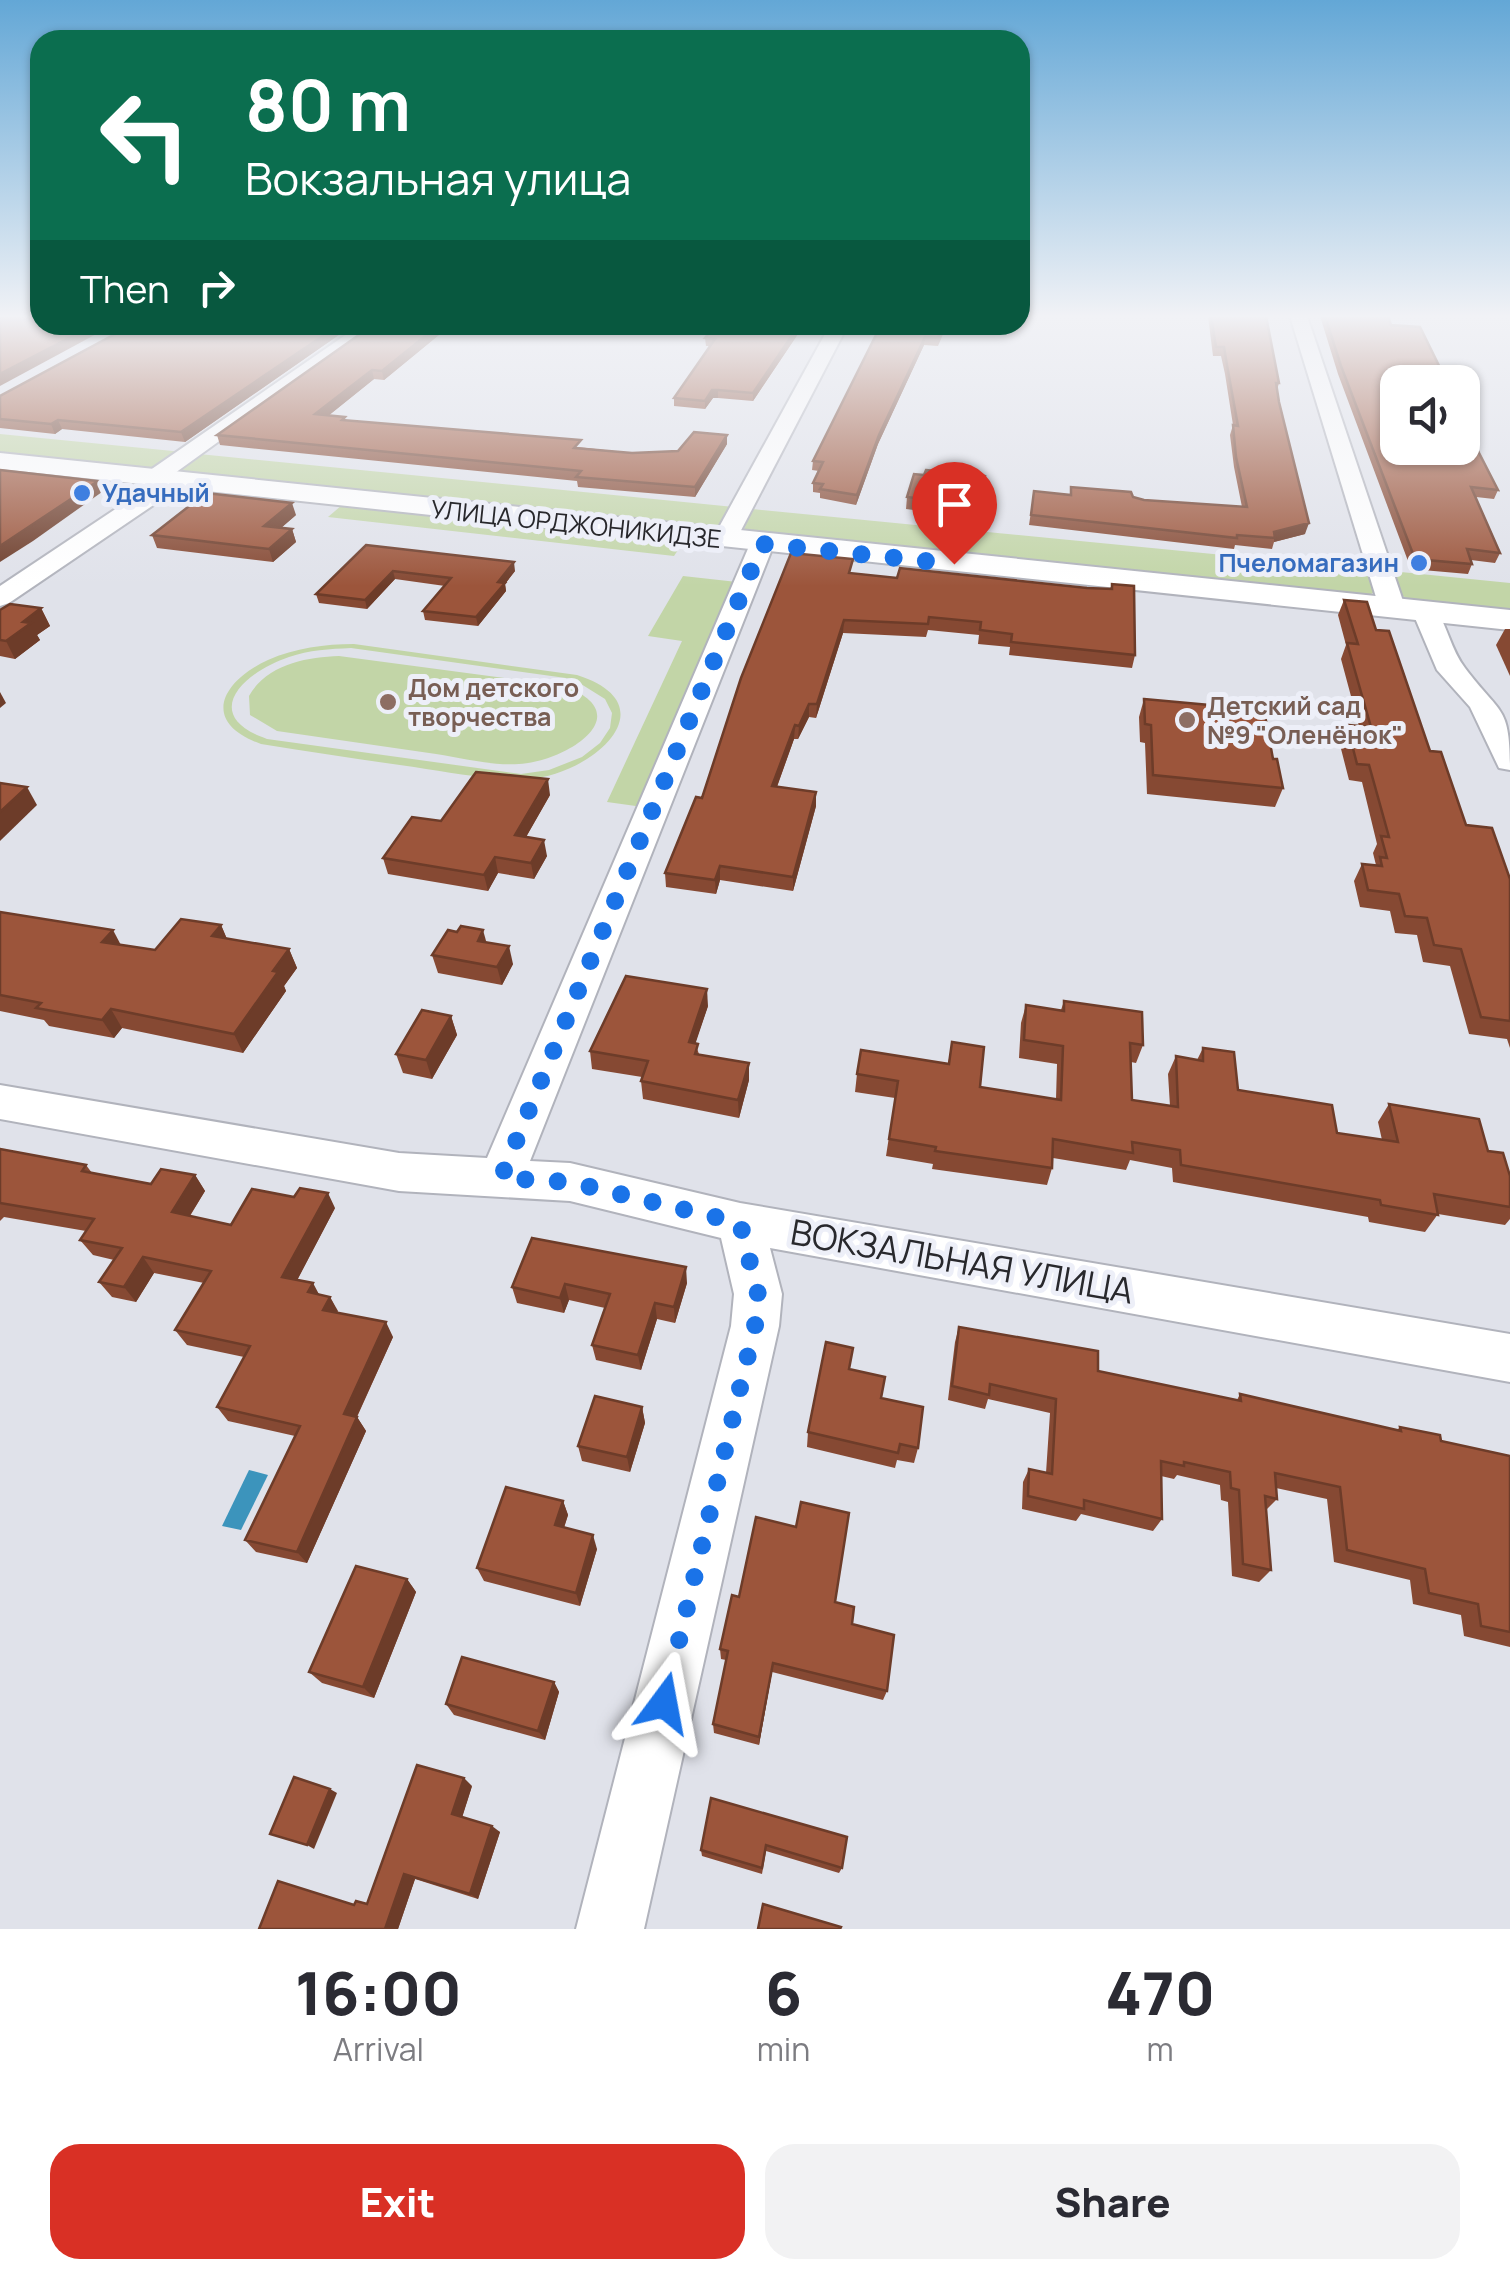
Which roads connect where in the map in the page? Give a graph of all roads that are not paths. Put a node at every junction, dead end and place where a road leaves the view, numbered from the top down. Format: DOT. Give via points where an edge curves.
graph roads {
  1 [pos="262,406"];
  2 [pos="796,406"];
  3 [pos="1327,406"];
  4 [pos="0,460"];
  5 [pos="164,479"];
  6 [pos="724,540"];
  7 [pos="762,544"];
  8 [pos="0,598"];
  9 [pos="1392,607"];
  10 [pos="1425,611"];
  11 [pos="1510,620"];
  12 [pos="1510,762"];
  13 [pos="0,1102"];
  14 [pos="501,1178"];
  15 [pos="740,1223"];
  16 [pos="1510,1358"];
  17 [pos="610,1929"];
  1 -- 5 [label="street"];
  2 -- 6 [label="street"];
  3 -- 9 [label="street"];
  4 -- 5 [label="main road, УЛИЦА ОРДЖОНИКИДЗЕ"];
  5 -- 6 [label="main road, УЛИЦА ОРДЖОНИКИДЗЕ"];
  5 -- 8 [label="street"];
  6 -- 7 [label="main road, УЛИЦА ОРДЖОНИКИДЗЕ"];
  7 -- 9 [label="main road, УЛИЦА ОРДЖОНИКИДЗЕ"];
  7 -- 14 [label="street"];
  9 -- 10 [label="main road, УЛИЦА ОРДЖОНИКИДЗЕ"];
  10 -- 11 [label="main road, УЛИЦА ОРДЖОНИКИДЗЕ"];
  10 -- 12 [label="street" via="1451,670 1483,704"];
  13 -- 14 [label="street, ВОКЗАЛЬНАЯ УЛИЦА" via="400,1172"];
  14 -- 15 [label="street, ВОКЗАЛЬНАЯ УЛИЦА" via="570,1182"];
  15 -- 16 [label="street, ВОКЗАЛЬНАЯ УЛИЦА"];
  15 -- 17 [label="street" via="758,1294 755,1326"];
}
